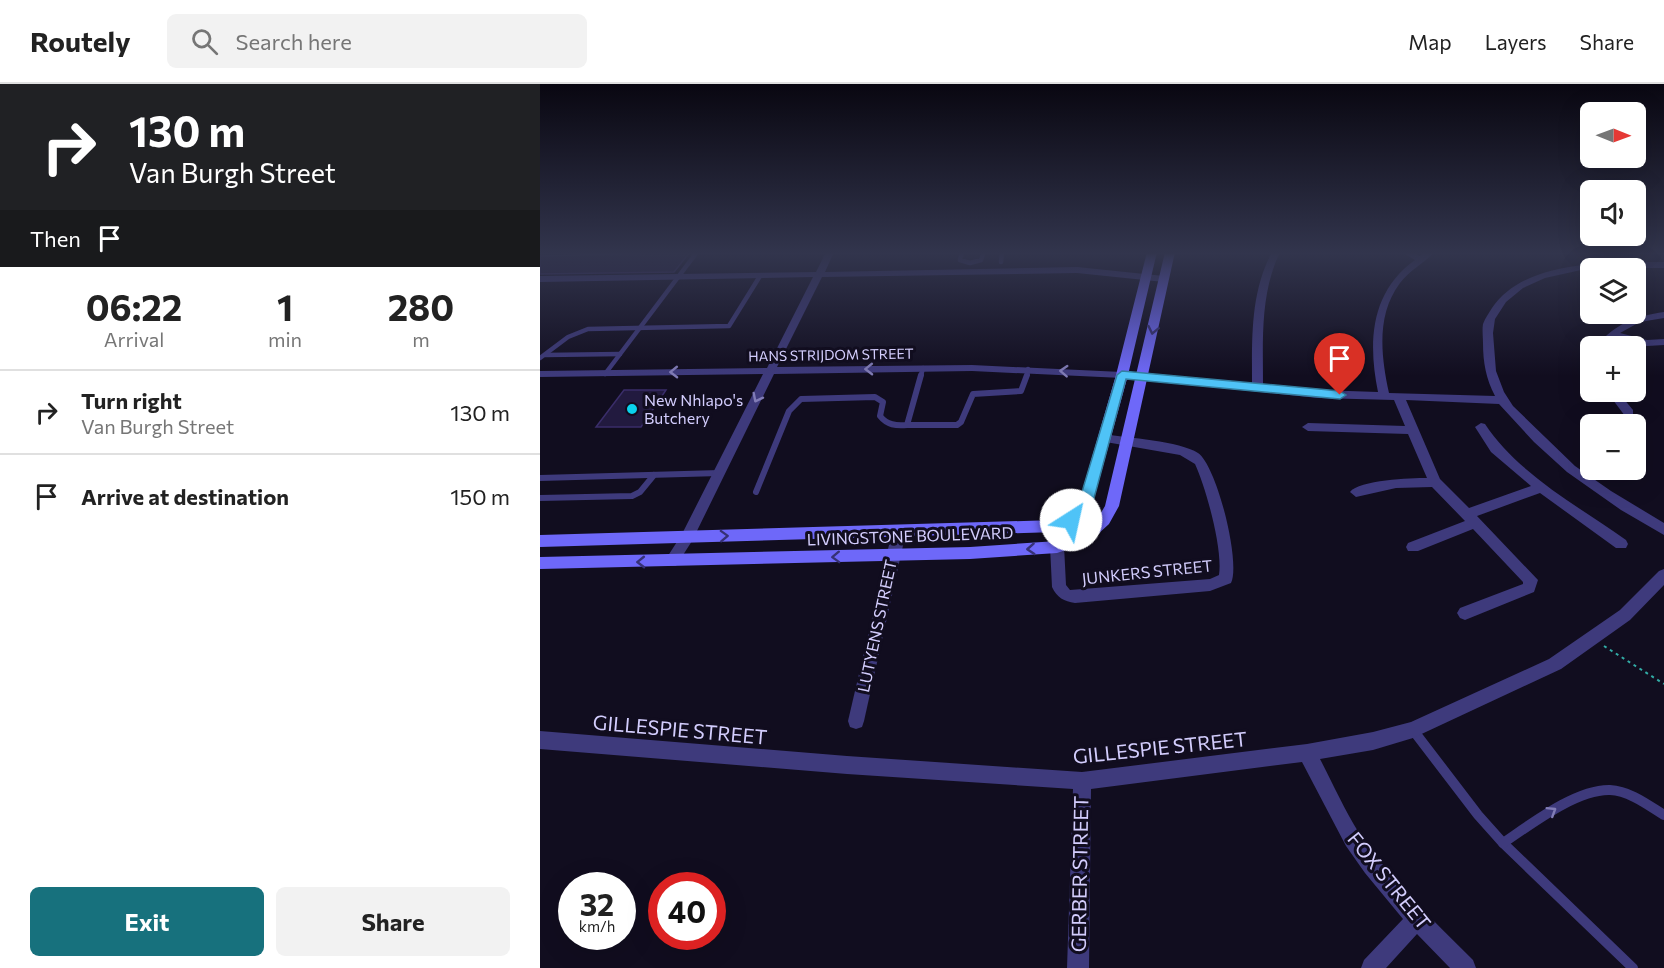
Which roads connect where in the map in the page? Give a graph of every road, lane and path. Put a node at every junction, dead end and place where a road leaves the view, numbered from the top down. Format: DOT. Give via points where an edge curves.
graph roads {
  1 [pos="665,293"];
  2 [pos="749,293"];
  3 [pos="810,293"];
  4 [pos="1142,293"];
  5 [pos="1161,293"];
  6 [pos="1261,293"];
  7 [pos="1388,293"];
  8 [pos="1514,293"];
  9 [pos="1664,315"];
  10 [pos="640,328"];
  11 [pos="1611,334"];
  12 [pos="1664,342"];
  13 [pos="620,354"];
  14 [pos="542,356"];
  15 [pos="922,368"];
  16 [pos="1028,369"];
  17 [pos="771,370"];
  18 [pos="540,374"];
  19 [pos="604,374"];
  20 [pos="1122,375"];
  21 [pos="1142,377"];
  22 [pos="1257,389"];
  23 [pos="1384,397"];
  24 [pos="1399,398"];
  25 [pos="1502,400"];
  26 [pos="1620,402"];
  27 [pos="1629,413"];
  28 [pos="907,425"];
  29 [pos="1308,427"];
  30 [pos="1481,428"];
  31 [pos="1413,430"];
  32 [pos="1104,438"];
  33 [pos="1128,442"];
  34 [pos="720,473"];
  35 [pos="654,475"];
  36 [pos="540,478"];
  37 [pos="1435,482"];
  38 [pos="1540,487"];
  39 [pos="756,492"];
  40 [pos="1356,492"];
  41 [pos="540,498"];
  42 [pos="1470,519"];
  43 [pos="1056,526"];
  44 [pos="1664,530"];
  45 [pos="899,532"];
  46 [pos="687,537"];
  47 [pos="540,541"];
  48 [pos="1621,544"];
  49 [pos="1057,547"];
  50 [pos="1413,548"];
  51 [pos="892,555"];
  52 [pos="671,562"];
  53 [pos="540,563"];
  54 [pos="1664,575"];
  55 [pos="1466,613"];
  56 [pos="1591,638"];
  57 [pos="1664,684"];
  58 [pos="856,721"];
  59 [pos="1413,730"];
  60 [pos="540,740"];
  61 [pos="1307,753"];
  62 [pos="1082,781"];
  63 [pos="1664,815"];
  64 [pos="1503,843"];
  65 [pos="1417,919"];
  66 [pos="1078,968"];
  67 [pos="1372,968"];
  68 [pos="1465,968"];
  69 [pos="1633,968"];
  1 -- 10 [label="lane"];
  2 -- 10 [label="lane" via="729,326"];
  3 -- 17 [label="street"];
  4 -- 20 [label="street, LIVINGSTONE BOULEVARD"];
  5 -- 21 [label="street, LIVINGSTONE BOULEVARD, one-way"];
  6 -- 22 [label="street"];
  7 -- 23 [label="street" via="1376,328 1377,365"];
  8 -- 25 [label="street" via="1503,300 1489,320 1487,360"];
  9 -- 11 [label="street" via="1627,323"];
  10 -- 13 [label="lane"];
  10 -- 14 [label="lane" via="577,331"];
  11 -- 12 [label="street" via="1647,343"];
  13 -- 14 [label="lane"];
  13 -- 19 [label="lane"];
  15 -- 16 [label="street, HANS STRIJDOM STREET"];
  15 -- 17 [label="street, HANS STRIJDOM STREET, one-way"];
  15 -- 28 [label="lane"];
  20 -- 16 [label="street, HANS STRIJDOM STREET, one-way"];
  16 -- 28 [label="lane" via="1021,391 973,394 957,425"];
  17 -- 19 [label="street, HANS STRIJDOM STREET, one-way"];
  17 -- 34 [label="street, one-way"];
  18 -- 19 [label="street, HANS STRIJDOM STREET"];
  20 -- 21 [label="street, HANS STRIJDOM STREET"];
  20 -- 32 [label="street, LIVINGSTONE BOULEVARD"];
  21 -- 22 [label="street, HANS STRIJDOM STREET"];
  21 -- 33 [label="street, LIVINGSTONE BOULEVARD"];
  22 -- 23 [label="street, HANS STRIJDOM STREET"];
  23 -- 24 [label="street, HANS STRIJDOM STREET"];
  24 -- 25 [label="street, HANS STRIJDOM STREET"];
  24 -- 31 [label="street"];
  25 -- 44 [label="street" via="1576,474"];
  26 -- 27 [label="street"];
  28 -- 39 [label="lane" via="883,421 883,402 875,397 801,399 789,411"];
  29 -- 31 [label="street"];
  30 -- 38 [label="street" via="1495,449"];
  31 -- 37 [label="street"];
  32 -- 33 [label="street, JUNKERS STREET"];
  32 -- 43 [label="street, LIVINGSTONE BOULEVARD" via="1082,510"];
  33 -- 49 [label="street, LIVINGSTONE BOULEVARD" via="1112,506 1104,520 1076,541"];
  33 -- 49 [label="street, JUNKERS STREET" via="1188,453 1200,463 1229,565 1226,579 1210,585 1066,596 1059,587"];
  34 -- 35 [label="lane"];
  34 -- 46 [label="street"];
  35 -- 36 [label="lane"];
  35 -- 41 [label="lane" via="632,496"];
  37 -- 40 [label="street" via="1396,483"];
  37 -- 42 [label="street"];
  38 -- 42 [label="street"];
  38 -- 48 [label="street"];
  42 -- 50 [label="street"];
  42 -- 55 [label="street" via="1532,583 1529,588"];
  43 -- 45 [label="street, LIVINGSTONE BOULEVARD"];
  43 -- 49 [label="street, JUNKERS STREET"];
  46 -- 45 [label="street, LIVINGSTONE BOULEVARD, one-way"];
  45 -- 51 [label="street, LUTYENS STREET"];
  46 -- 47 [label="street, LIVINGSTONE BOULEVARD"];
  46 -- 52 [label="street"];
  49 -- 51 [label="street, LIVINGSTONE BOULEVARD, one-way"];
  51 -- 52 [label="street, LIVINGSTONE BOULEVARD, one-way"];
  51 -- 58 [label="street, LUTYENS STREET"];
  52 -- 53 [label="street, LIVINGSTONE BOULEVARD, one-way"];
  54 -- 56 [label="street, GILLESPIE STREET" via="1625,615"];
  56 -- 57 [label="path"];
  56 -- 59 [label="street, GILLESPIE STREET" via="1555,664"];
  59 -- 61 [label="street, GILLESPIE STREET"];
  59 -- 64 [label="lane"];
  60 -- 62 [label="street, GILLESPIE STREET"];
  61 -- 62 [label="street, GILLESPIE STREET"];
  61 -- 65 [label="street, FOX STREET" via="1361,851"];
  62 -- 66 [label="street, GERBER STREET"];
  64 -- 63 [label="lane, one-way" via="1568,802 1607,790 1629,795"];
  64 -- 69 [label="lane"];
  65 -- 67 [label="street"];
  65 -- 68 [label="street, FOX STREET"];
}
